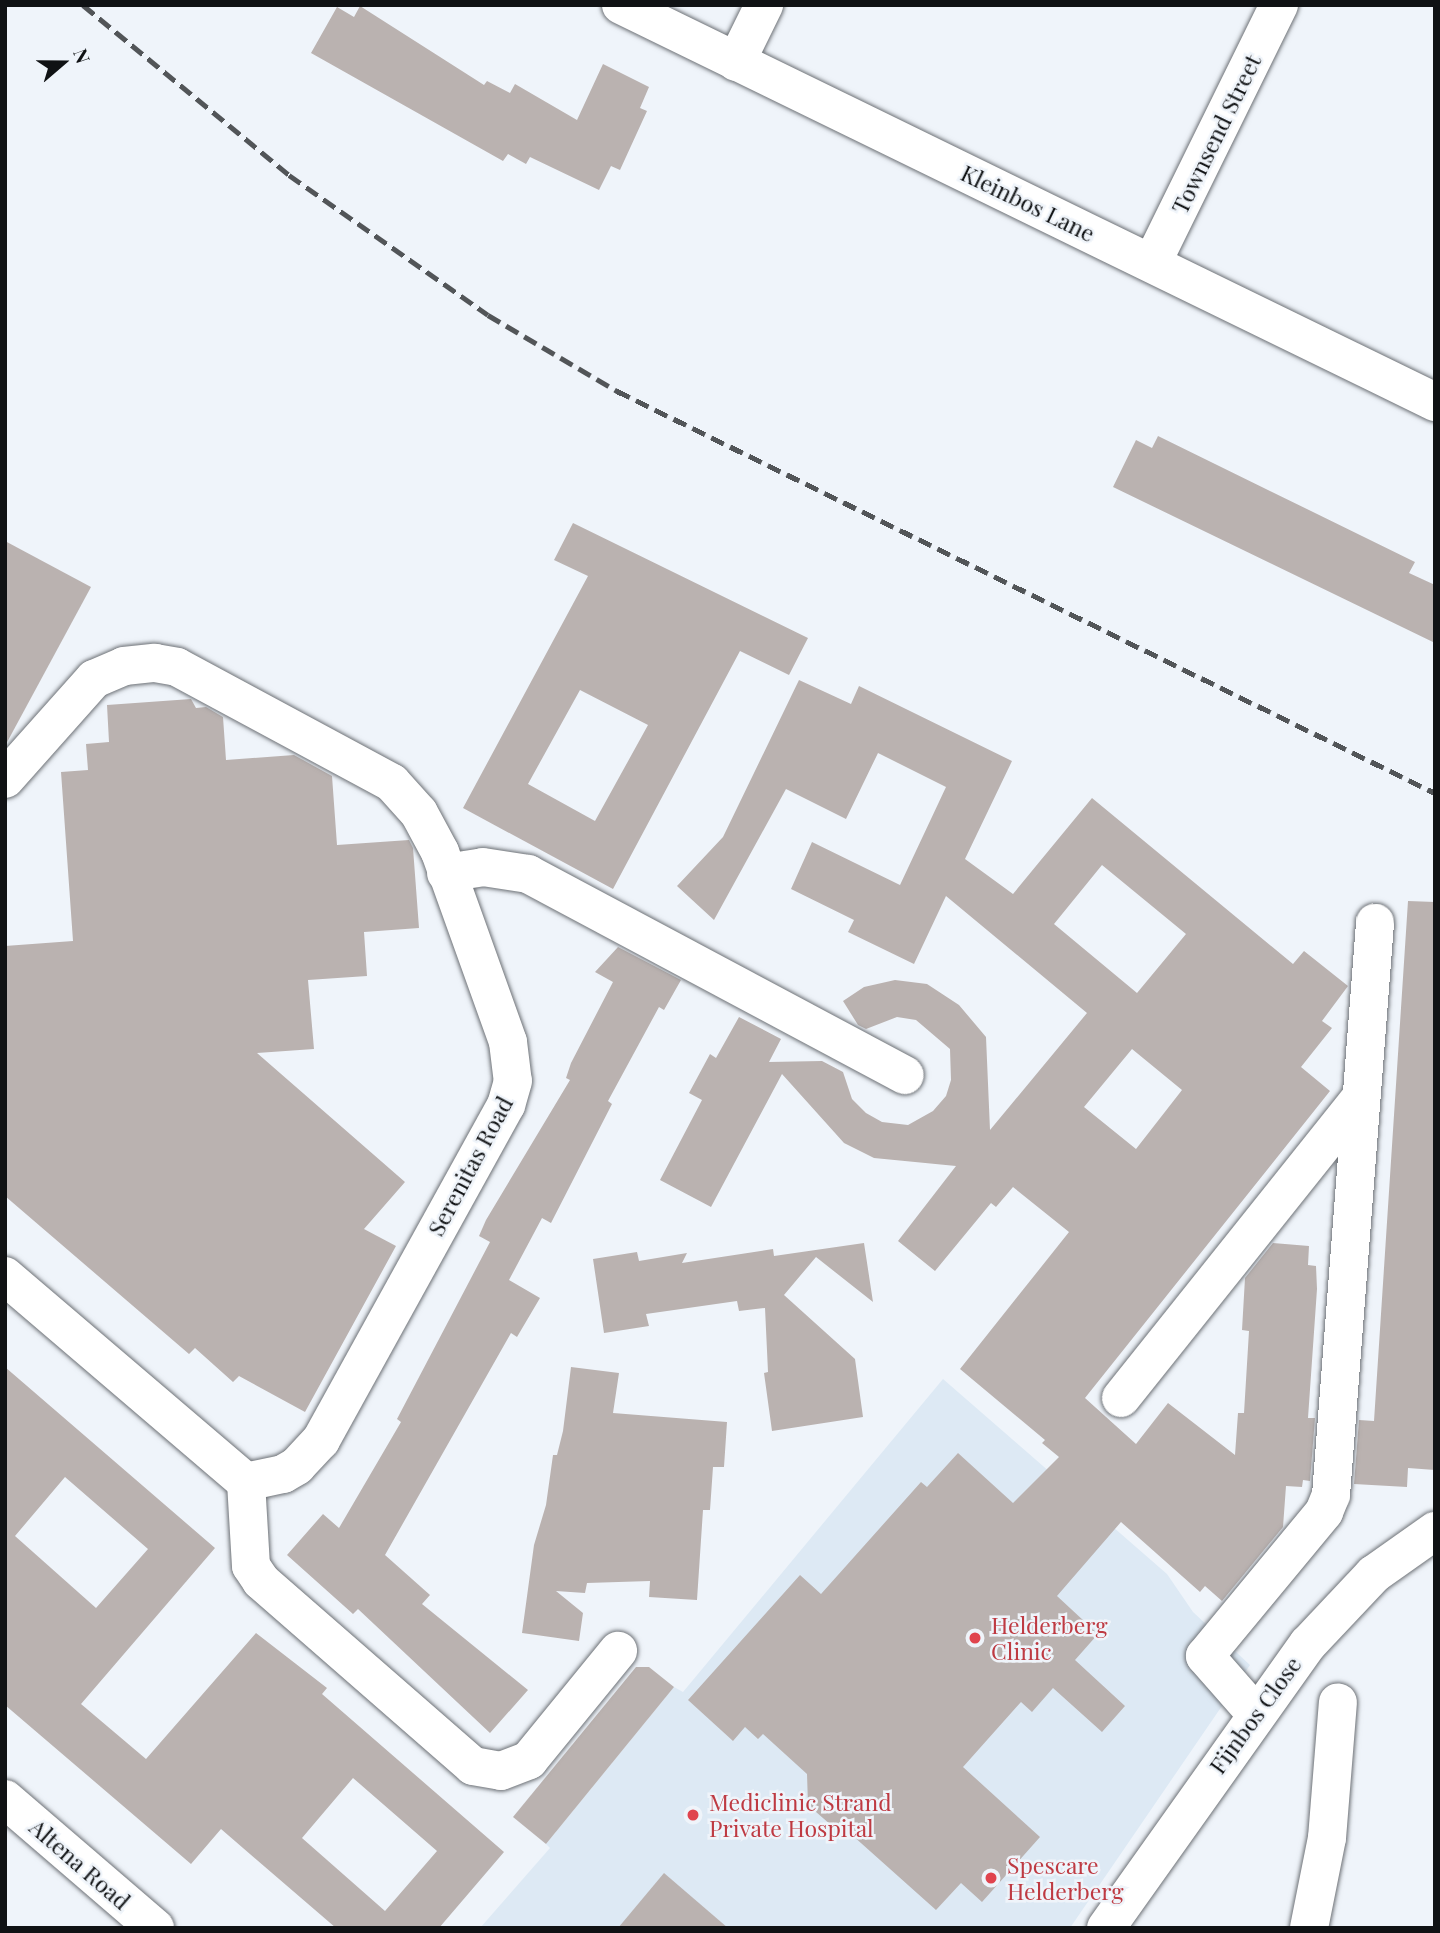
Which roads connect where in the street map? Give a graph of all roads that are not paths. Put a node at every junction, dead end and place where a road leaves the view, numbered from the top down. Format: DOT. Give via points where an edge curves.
graph roads {
  1 [pos="621,5"];
  2 [pos="764,5"];
  3 [pos="1279,5"];
  4 [pos="736,62"];
  5 [pos="1152,263"];
  6 [pos="1435,402"];
  7 [pos="5,779"];
  8 [pos="446,873"];
  9 [pos="1375,923"];
  10 [pos="905,1075"];
  11 [pos="1360,1099"];
  12 [pos="5,1276"];
  13 [pos="1121,1398"];
  14 [pos="246,1482"];
  15 [pos="1435,1531"];
  16 [pos="618,1651"];
  17 [pos="1338,1702"];
  18 [pos="1255,1713"];
  19 [pos="5,1799"];
  20 [pos="155,1928"];
  21 [pos="1106,1928"];
  22 [pos="1309,1928"];
  1 -- 4 [label="street, Kleinbos Lane"];
  2 -- 4 [label="street"];
  3 -- 5 [label="street, Townsend Street"];
  4 -- 5 [label="street, Kleinbos Lane"];
  5 -- 6 [label="street, Kleinbos Lane"];
  7 -- 8 [label="street, Serenitas Road" via="81,689 110,670 139,663 177,667 392,783 431,832"];
  8 -- 10 [label="street" via="483,867 528,874"];
  8 -- 14 [label="street, Serenitas Road" via="508,1042 513,1081 506,1105 321,1440 290,1470"];
  9 -- 11 [label="street"];
  11 -- 13 [label="street"];
  11 -- 18 [label="street" via="1331,1495 1324,1512 1205,1656"];
  12 -- 14 [label="street"];
  14 -- 16 [label="street" via="251,1566 261,1581 473,1766 501,1771 529,1760"];
  15 -- 18 [label="street, Fijnbos Close" via="1348,1598"];
  17 -- 22 [label="street" via="1327,1838"];
  18 -- 21 [label="street, Fijnbos Close"];
  19 -- 20 [label="street, Altena Road"];
}
